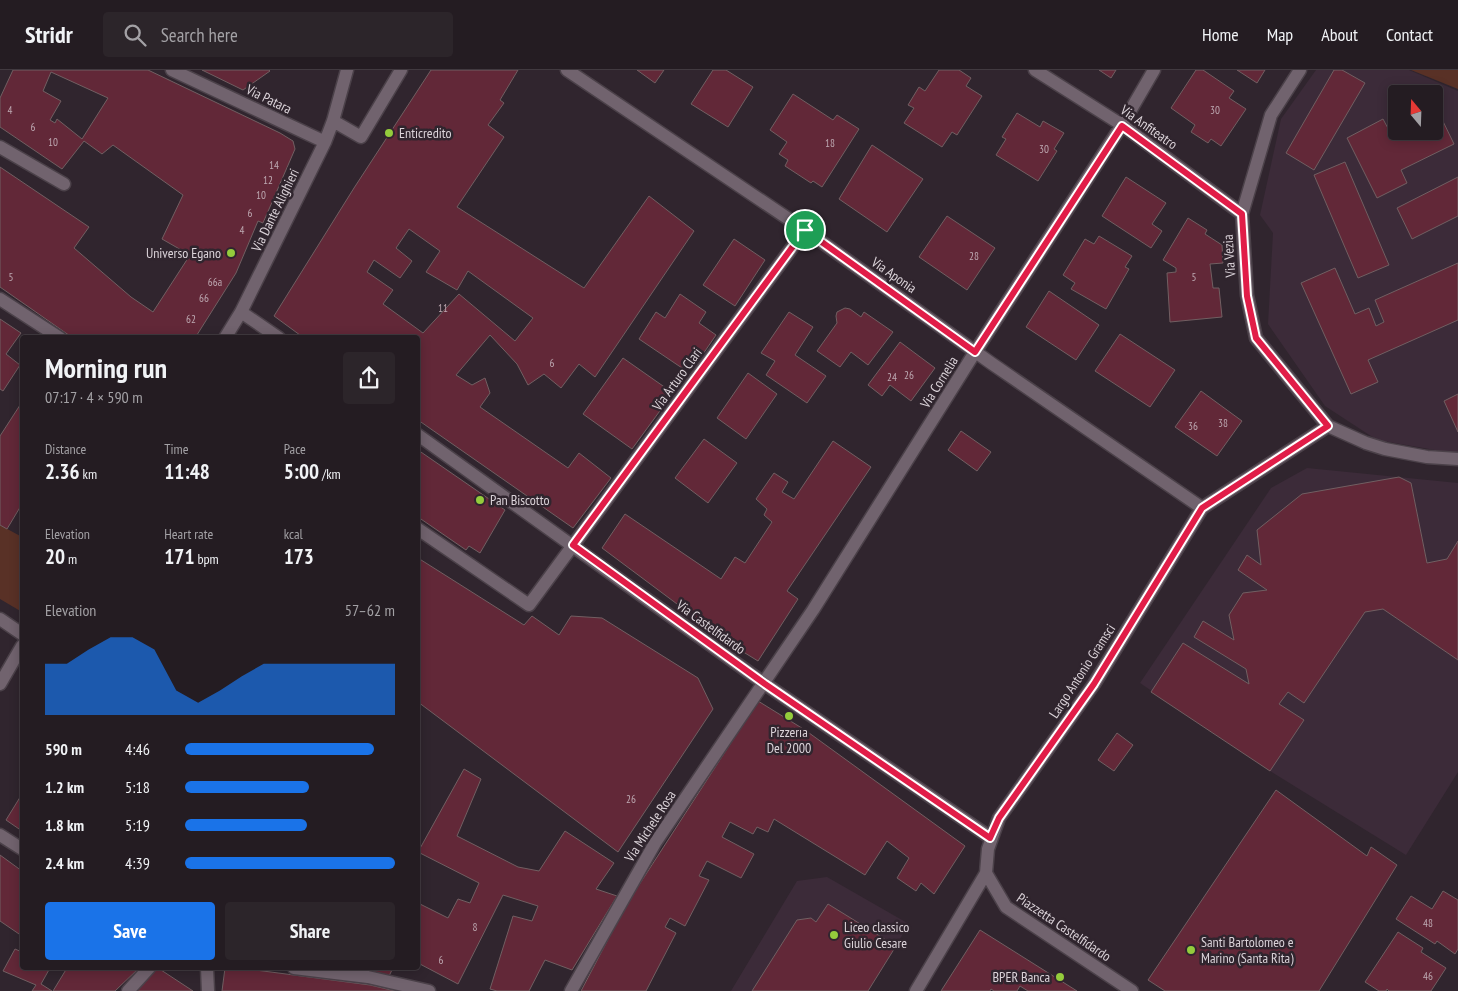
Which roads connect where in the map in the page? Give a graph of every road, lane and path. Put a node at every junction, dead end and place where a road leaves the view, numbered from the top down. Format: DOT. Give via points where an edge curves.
graph roads {
  1 [pos="172,70"];
  2 [pos="347,70"];
  3 [pos="400,70"];
  4 [pos="567,70"];
  5 [pos="1035,70"];
  6 [pos="1154,70"];
  7 [pos="1300,70"];
  8 [pos="333,121"];
  9 [pos="1122,126"];
  10 [pos="325,142"];
  11 [pos="0,146"];
  12 [pos="64,184"];
  13 [pos="1242,214"];
  14 [pos="805,230"];
  15 [pos="0,299"];
  16 [pos="241,312"];
  17 [pos="55,335"];
  18 [pos="227,335"];
  19 [pos="275,335"];
  20 [pos="975,352"];
  21 [pos="1328,426"];
  22 [pos="420,436"];
  23 [pos="1458,459"];
  24 [pos="1202,508"];
  25 [pos="420,530"];
  26 [pos="573,545"];
  27 [pos="0,619"];
  28 [pos="20,633"];
  29 [pos="20,649"];
  30 [pos="0,684"];
  31 [pos="765,684"];
  32 [pos="0,835"];
  33 [pos="989,843"];
  34 [pos="20,848"];
  35 [pos="986,873"];
  36 [pos="147,970"];
  37 [pos="207,970"];
  38 [pos="310,970"];
  39 [pos="128,991"];
  40 [pos="208,991"];
  41 [pos="429,991"];
  42 [pos="571,991"];
  43 [pos="916,991"];
  44 [pos="1132,991"];
  1 -- 10 [label="street, Via Patara"];
  2 -- 8 [label="street, Via Dante Alighieri"];
  3 -- 8 [label="street" via="361,137"];
  4 -- 14 [label="street, Via Aponia"];
  5 -- 9 [label="street, Via Anfiteatro"];
  6 -- 9 [label="street, Via Cornelia"];
  7 -- 13 [label="street, Via Vezia" via="1271,116"];
  8 -- 10 [label="street, Via Dante Alighieri"];
  9 -- 13 [label="street, Via Anfiteatro"];
  9 -- 20 [label="street, Via Cornelia"];
  10 -- 16 [label="street, Via Dante Alighieri"];
  11 -- 12 [label="street"];
  13 -- 21 [label="street, Via Vezia" via="1247,296 1256,338"];
  14 -- 20 [label="street, Via Aponia"];
  14 -- 26 [label="street, Via Arturo Clari"];
  15 -- 17 [label="street"];
  16 -- 18 [label="street, Via Dante Alighieri"];
  16 -- 19 [label="street"];
  20 -- 24 [label="street, Via Aponia"];
  20 -- 31 [label="street, Via Cornelia"];
  21 -- 23 [label="street, Via Vezia" via="1386,449"];
  21 -- 24 [label="street"];
  22 -- 26 [label="street, Via Castelfidardo"];
  24 -- 33 [label="street, Largo Antonio Gramsci" via="1094,684 999,818"];
  25 -- 26 [label="street, Via Arturo Clari" via="529,605"];
  26 -- 31 [label="street, Via Castelfidardo"];
  27 -- 28 [label="street"];
  29 -- 30 [label="street"];
  31 -- 33 [label="street, Via Castelfidardo"];
  31 -- 42 [label="street, Via Michele Rosa" via="655,843"];
  32 -- 34 [label="street"];
  33 -- 35 [label="street"];
  35 -- 43 [label="street"];
  35 -- 44 [label="street, Piazzetta Castelfidardo" via="1006,907"];
  36 -- 39 [label="street"];
  37 -- 40 [label="street"];
  38 -- 41 [label="street" via="368,977"];
}
